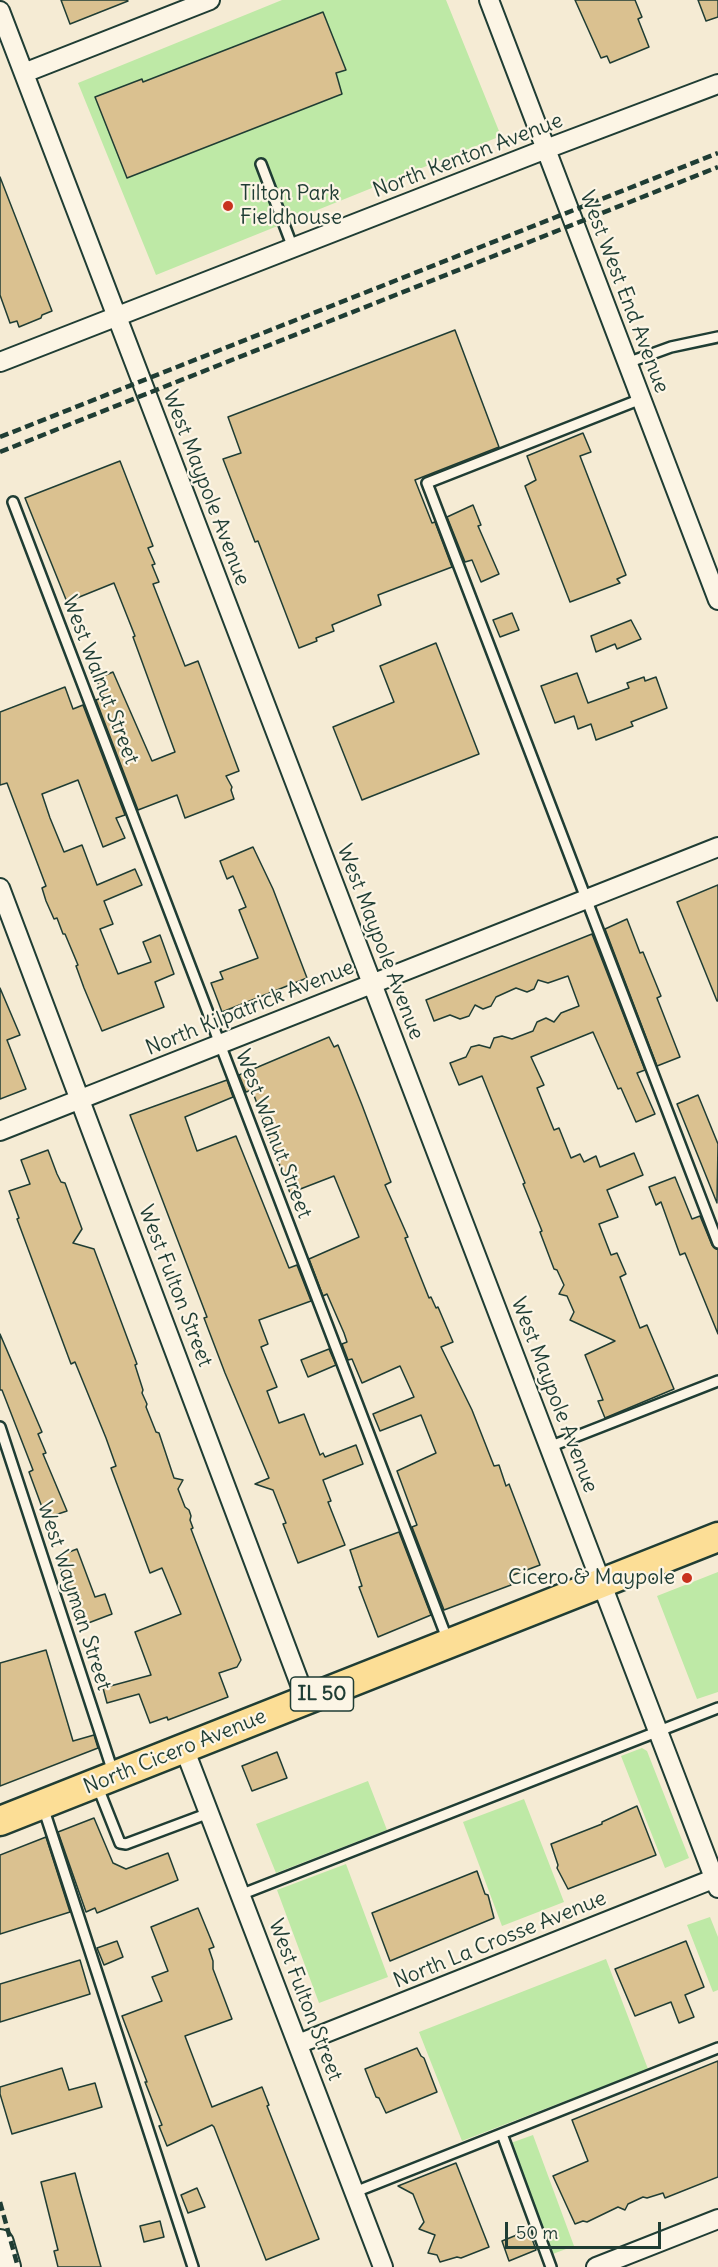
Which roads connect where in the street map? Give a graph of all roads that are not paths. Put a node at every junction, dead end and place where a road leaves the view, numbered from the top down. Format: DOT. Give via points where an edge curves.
graph roads {
  1 [pos="210,0"];
  2 [pos="489,0"];
  3 [pos="186,4"];
  4 [pos="0,11"];
  5 [pos="24,73"];
  6 [pos="718,84"];
  7 [pos="546,149"];
  8 [pos="261,164"];
  9 [pos="293,248"];
  10 [pos="117,316"];
  11 [pos="718,337"];
  12 [pos="0,362"];
  13 [pos="627,363"];
  14 [pos="641,399"];
  15 [pos="13,502"];
  16 [pos="718,600"];
  17 [pos="718,847"];
  18 [pos="0,888"];
  19 [pos="587,900"];
  20 [pos="372,984"];
  21 [pos="219,1045"];
  22 [pos="81,1100"];
  23 [pos="0,1131"];
  24 [pos="718,1243"];
  25 [pos="718,1381"];
  26 [pos="0,1427"];
  27 [pos="549,1447"];
  28 [pos="718,1538"];
  29 [pos="601,1584"];
  30 [pos="449,1644"];
  31 [pos="306,1700"];
  32 [pos="718,1707"];
  33 [pos="658,1731"];
  34 [pos="184,1748"];
  35 [pos="105,1779"];
  36 [pos="42,1804"];
  37 [pos="209,1813"];
  38 [pos="0,1821"];
  39 [pos="717,1881"];
  40 [pos="240,1895"];
  41 [pos="298,2044"];
  42 [pos="718,2048"];
  43 [pos="502,2134"];
  44 [pos="355,2192"];
  45 [pos="718,2218"];
  46 [pos="0,2242"];
  47 [pos="7,2267"];
  48 [pos="193,2267"];
  49 [pos="383,2267"];
  50 [pos="552,2267"];
  51 [pos="596,2267"];
  1 -- 3 [label="street"];
  2 -- 7 [label="street, West West End Avenue"];
  3 -- 5 [label="street"];
  4 -- 5 [label="street, West Maypole Avenue"];
  5 -- 10 [label="street, West Maypole Avenue"];
  6 -- 7 [label="street, North Kenton Avenue"];
  7 -- 9 [label="street, North Kenton Avenue"];
  7 -- 13 [label="street, West West End Avenue"];
  8 -- 9 [label="lane"];
  9 -- 10 [label="street, North Kenton Avenue"];
  10 -- 12 [label="street, North Kenton Avenue"];
  10 -- 20 [label="street, West Maypole Avenue"];
  11 -- 13 [label="lane" via="670,347"];
  13 -- 14 [label="street, West West End Avenue"];
  14 -- 16 [label="street, West West End Avenue"];
  14 -- 19 [label="lane" via="427,483"];
  15 -- 21 [label="lane, West Walnut Street"];
  17 -- 19 [label="street, North Kilpatrick Avenue"];
  18 -- 22 [label="street, West Fulton Street"];
  19 -- 20 [label="street, North Kilpatrick Avenue"];
  19 -- 24 [label="lane"];
  20 -- 21 [label="street, North Kilpatrick Avenue"];
  20 -- 27 [label="street, West Maypole Avenue"];
  21 -- 22 [label="street, North Kilpatrick Avenue"];
  21 -- 30 [label="lane, West Walnut Street"];
  22 -- 23 [label="street, North Kilpatrick Avenue"];
  22 -- 31 [label="street, West Fulton Street"];
  25 -- 27 [label="lane"];
  26 -- 35 [label="lane, West Wayman Street"];
  27 -- 29 [label="street, West Maypole Avenue"];
  28 -- 29 [label="main road, North Cicero Avenue / IL 50"];
  29 -- 30 [label="main road, North Cicero Avenue / IL 50"];
  29 -- 33 [label="street, West Maypole Avenue"];
  30 -- 31 [label="main road, North Cicero Avenue / IL 50"];
  31 -- 34 [label="main road, North Cicero Avenue / IL 50"];
  32 -- 33 [label="lane"];
  33 -- 39 [label="street, West Maypole Avenue"];
  33 -- 40 [label="lane"];
  34 -- 35 [label="main road, North Cicero Avenue / IL 50"];
  34 -- 37 [label="street, West Fulton Street"];
  35 -- 36 [label="main road, North Cicero Avenue / IL 50"];
  35 -- 37 [label="lane, West Wayman Street" via="120,1843"];
  36 -- 38 [label="main road, North Cicero Avenue / IL 50"];
  36 -- 48 [label="lane"];
  37 -- 40 [label="street, West Fulton Street"];
  39 -- 41 [label="street, North La Crosse Avenue"];
  40 -- 41 [label="street, West Fulton Street"];
  41 -- 44 [label="street, West Fulton Street"];
  42 -- 43 [label="lane"];
  43 -- 44 [label="lane"];
  43 -- 50 [label="lane"];
  44 -- 49 [label="street, West Fulton Street"];
  45 -- 51 [label="street"];
  46 -- 47 [label="main road"];
}
